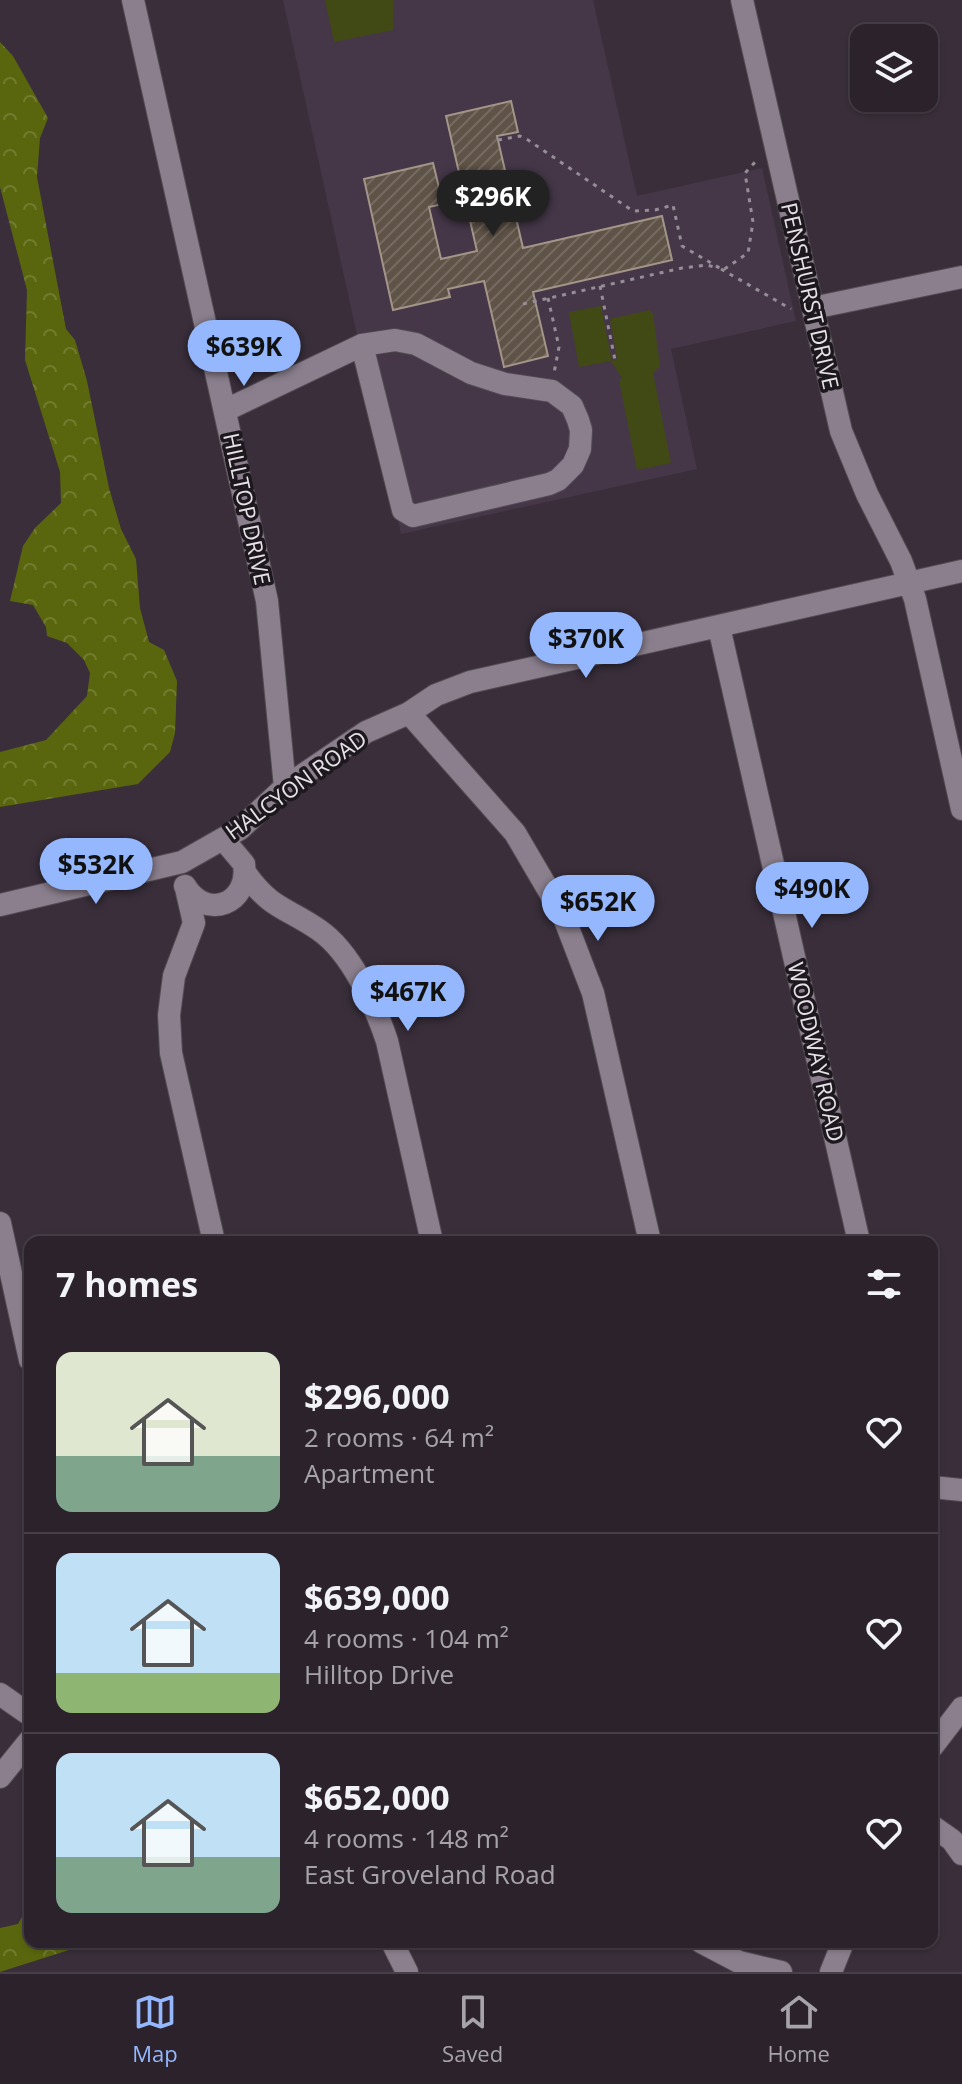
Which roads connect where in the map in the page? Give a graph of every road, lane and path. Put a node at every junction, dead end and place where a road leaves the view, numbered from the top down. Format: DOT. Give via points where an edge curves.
graph roads {
  1 [pos="133,0"];
  2 [pos="742,0"];
  3 [pos="498,140"];
  4 [pos="758,159"];
  5 [pos="723,270"];
  6 [pos="962,277"];
  7 [pos="600,286"];
  8 [pos="548,298"];
  9 [pos="523,304"];
  10 [pos="802,308"];
  11 [pos="362,345"];
  12 [pos="615,360"];
  13 [pos="552,391"];
  14 [pos="226,410"];
  15 [pos="962,571"];
  16 [pos="908,583"];
  17 [pos="719,627"];
  18 [pos="409,713"];
  19 [pos="285,787"];
  20 [pos="962,809"];
  21 [pos="223,839"];
  22 [pos="182,862"];
  23 [pos="246,874"];
  24 [pos="186,888"];
  25 [pos="266,900"];
  26 [pos="226,902"];
  27 [pos="0,905"];
  28 [pos="194,923"];
  29 [pos="0,1223"];
  30 [pos="213,1236"];
  31 [pos="431,1236"];
  32 [pos="649,1236"];
  33 [pos="858,1236"];
  34 [pos="24,1333"];
  35 [pos="938,1484"];
  36 [pos="962,1490"];
  37 [pos="0,1694"];
  38 [pos="962,1708"];
  39 [pos="24,1711"];
  40 [pos="938,1739"];
  41 [pos="24,1747"];
  42 [pos="0,1777"];
  43 [pos="938,1830"];
  44 [pos="962,1854"];
  45 [pos="395,1948"];
  46 [pos="712,1948"];
  47 [pos="841,1948"];
  48 [pos="407,1972"];
  49 [pos="781,1972"];
  50 [pos="831,1972"];
  1 -- 14 [label="street, HILLTOP DRIVE"];
  2 -- 10 [label="street, PENSHURST DRIVE"];
  3 -- 5 [label="path" via="528,140 633,211 673,205 682,246"];
  4 -- 5 [label="path" via="745,173 753,222 748,253"];
  5 -- 7 [label="path" via="707,265 682,268"];
  5 -- 10 [label="path"];
  6 -- 10 [label="street"];
  7 -- 8 [label="path"];
  7 -- 12 [label="path"];
  8 -- 9 [label="path"];
  8 -- 13 [label="path" via="559,347"];
  10 -- 16 [label="street, PENSHURST DRIVE" via="841,431"];
  11 -- 13 [label="street" via="406,341 471,373"];
  11 -- 13 [label="street" via="403,510 410,516 549,484 569,471 580,449 581,430 572,406"];
  11 -- 14 [label="street"];
  14 -- 19 [label="street, HILLTOP DRIVE" via="267,601"];
  15 -- 16 [label="street, HALCYON ROAD"];
  16 -- 17 [label="street, HALCYON ROAD"];
  16 -- 20 [label="street, PENSHURST DRIVE"];
  17 -- 18 [label="street, HALCYON ROAD" via="470,682"];
  17 -- 33 [label="street, WOODWAY ROAD"];
  18 -- 19 [label="street, HALCYON ROAD" via="366,732"];
  18 -- 32 [label="street" via="515,833 563,915 593,993"];
  19 -- 21 [label="street, HALCYON ROAD"];
  21 -- 22 [label="street, HALCYON ROAD"];
  21 -- 23 [label="street"];
  22 -- 24 [label="street"];
  22 -- 27 [label="street, HALCYON ROAD"];
  23 -- 25 [label="street"];
  23 -- 26 [label="street" via="244,885"];
  24 -- 26 [label="street" via="200,902"];
  24 -- 28 [label="street"];
  25 -- 26 [label="street"];
  25 -- 31 [label="street" via="321,931 351,965 376,1009"];
  26 -- 28 [label="street"];
  28 -- 30 [label="street" via="174,976 171,1053"];
  29 -- 34 [label="street"];
  35 -- 36 [label="street"];
  37 -- 39 [label="street"];
  38 -- 40 [label="street"];
  41 -- 42 [label="street"];
  43 -- 44 [label="street"];
  45 -- 48 [label="street"];
  46 -- 49 [label="street" via="739,1962"];
  47 -- 50 [label="street"];
}
